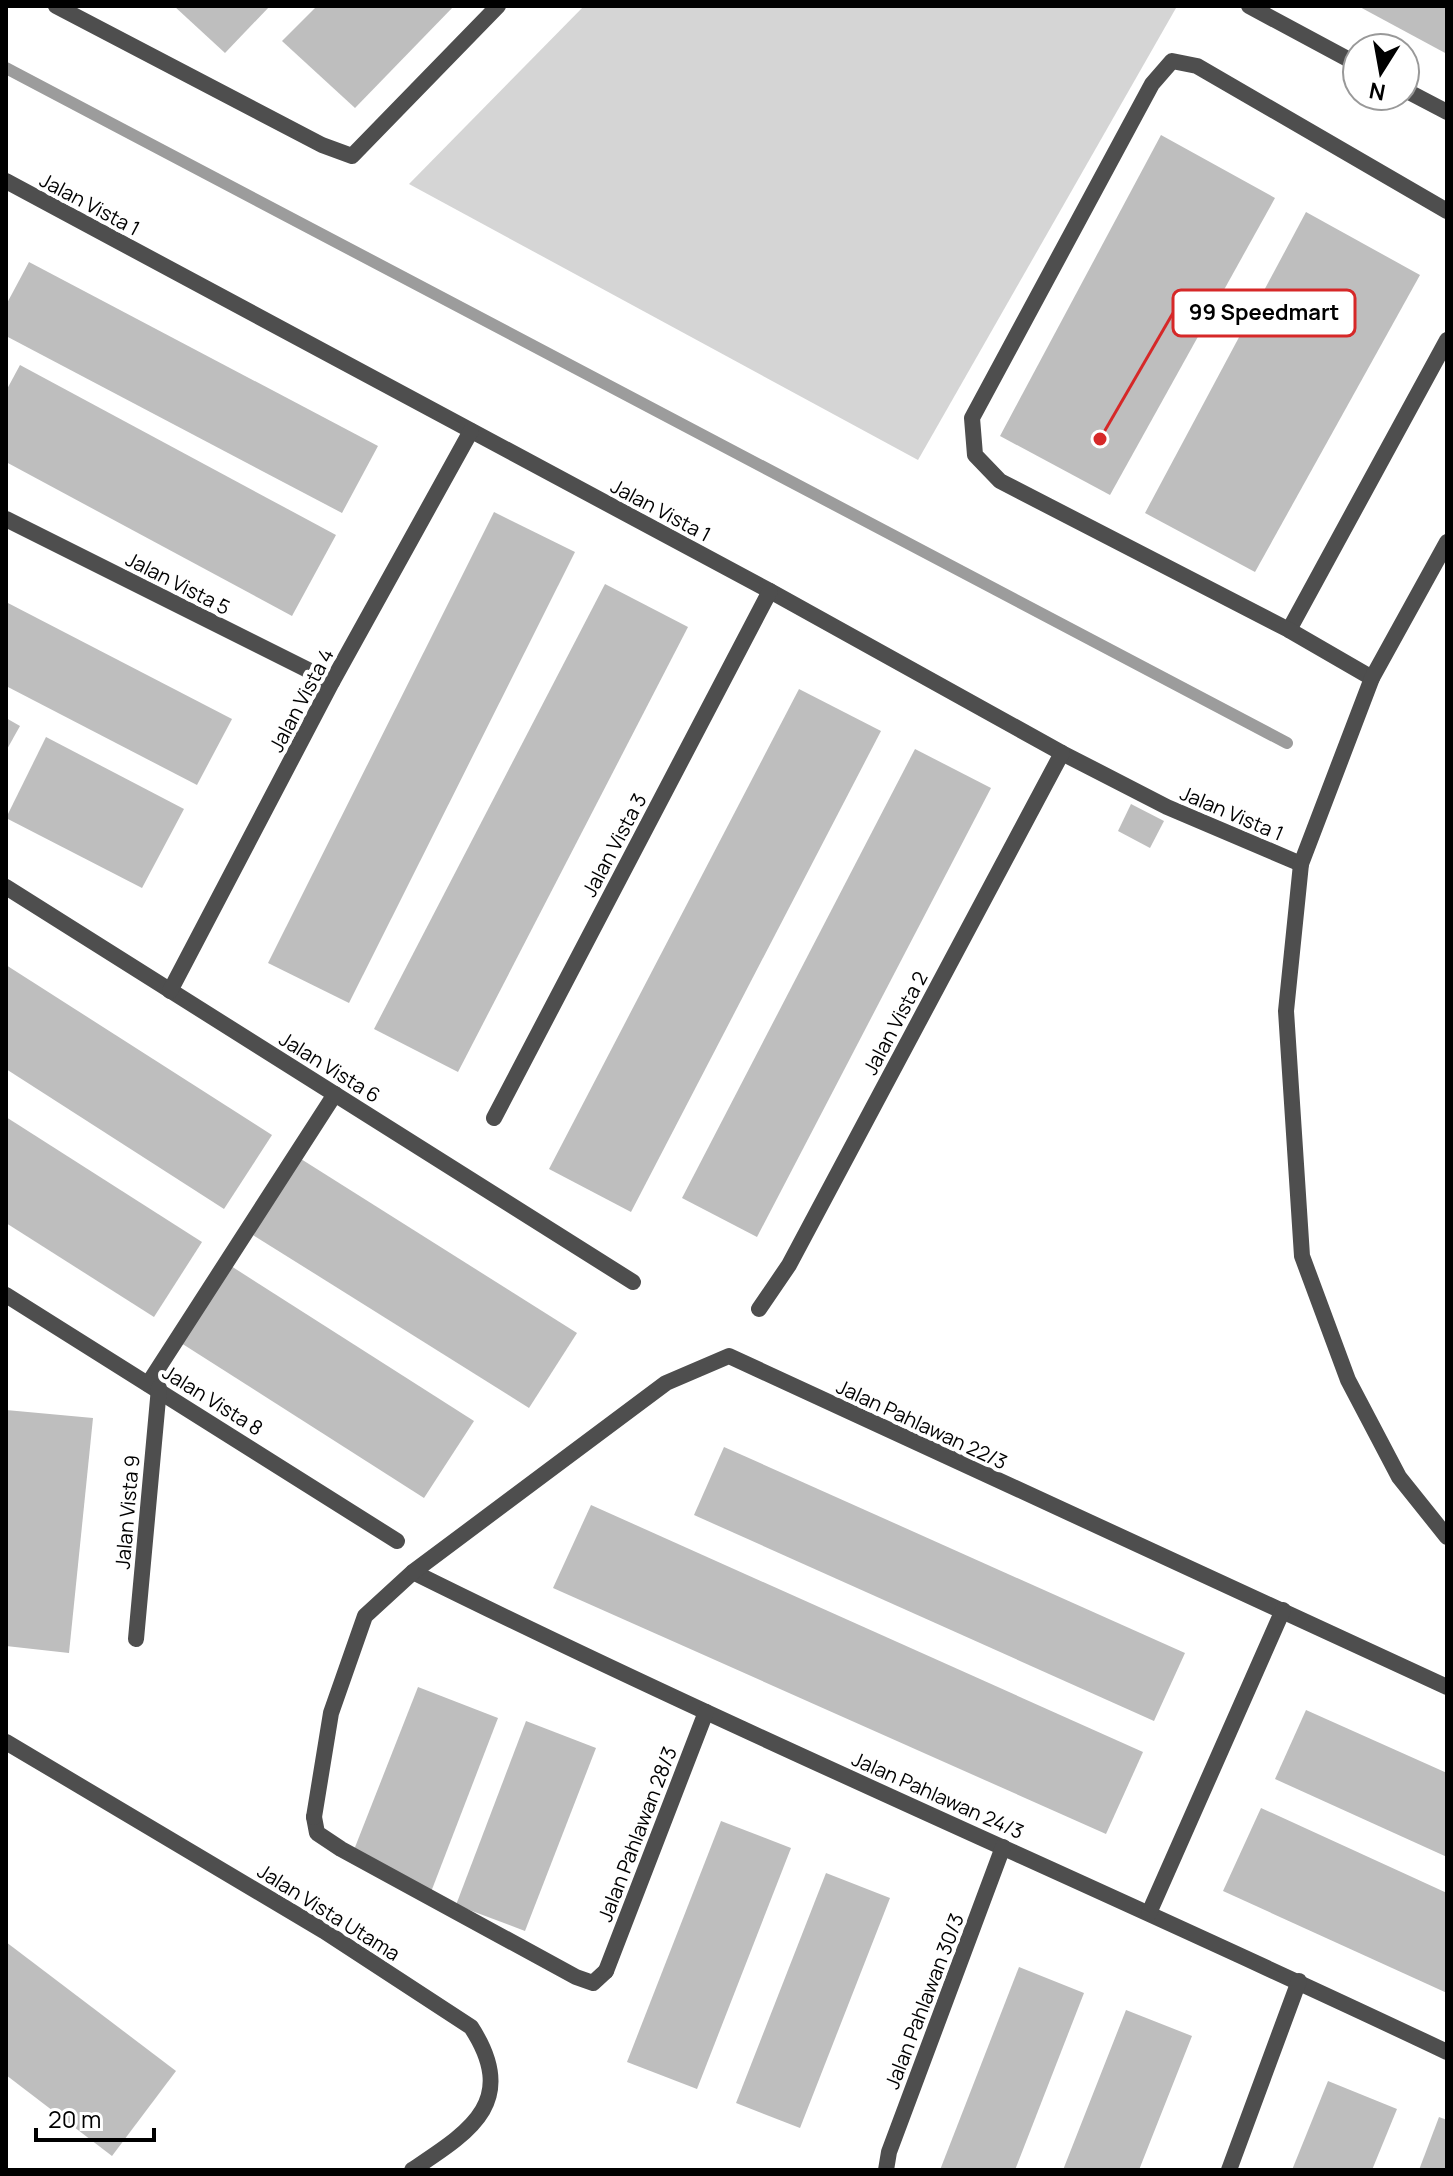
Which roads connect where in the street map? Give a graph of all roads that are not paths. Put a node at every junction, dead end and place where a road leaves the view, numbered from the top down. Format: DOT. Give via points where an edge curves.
graph roads {
  1 [pos="56,6"];
  2 [pos="498,6"];
  3 [pos="1249,6"];
  4 [pos="1341,55"];
  5 [pos="1421,98"];
  6 [pos="1447,112"];
  7 [pos="6,181"];
  8 [pos="1447,211"];
  9 [pos="1447,340"];
  10 [pos="471,431"];
  11 [pos="6,519"];
  12 [pos="1447,542"];
  13 [pos="770,591"];
  14 [pos="1289,630"];
  15 [pos="1372,678"];
  16 [pos="332,682"];
  17 [pos="1062,753"];
  18 [pos="1301,864"];
  19 [pos="6,887"];
  20 [pos="170,991"];
  21 [pos="335,1094"];
  22 [pos="494,1118"];
  23 [pos="633,1282"];
  24 [pos="6,1295"];
  25 [pos="759,1309"];
  26 [pos="153,1386"];
  27 [pos="1447,1537"];
  28 [pos="397,1541"];
  29 [pos="413,1572"];
  30 [pos="1283,1610"];
  31 [pos="136,1639"];
  32 [pos="1447,1687"];
  33 [pos="706,1712"];
  34 [pos="6,1742"];
  35 [pos="1003,1847"];
  36 [pos="1149,1913"];
  37 [pos="606,1971"];
  38 [pos="1299,1981"];
  39 [pos="1447,2052"];
  40 [pos="412,2170"];
  41 [pos="886,2170"];
  42 [pos="1229,2170"];
  1 -- 2 [label="street" via="352,156"];
  3 -- 4 [label="street"];
  5 -- 6 [label="street"];
  7 -- 10 [label="street, Jalan Vista 1"];
  8 -- 14 [label="street" via="1197,66 1172,61 1152,84 972,418 975,455 1000,481"];
  9 -- 14 [label="street"];
  10 -- 13 [label="street, Jalan Vista 1"];
  10 -- 16 [label="street, Jalan Vista 4"];
  11 -- 16 [label="street, Jalan Vista 5"];
  12 -- 15 [label="street"];
  13 -- 17 [label="street, Jalan Vista 1"];
  13 -- 22 [label="street, Jalan Vista 3"];
  14 -- 15 [label="street"];
  15 -- 18 [label="street"];
  16 -- 20 [label="street, Jalan Vista 4"];
  17 -- 18 [label="street, Jalan Vista 1" via="1167,807"];
  17 -- 25 [label="street, Jalan Vista 2" via="789,1265"];
  18 -- 27 [label="street" via="1286,1011 1302,1256 1355,1394 1399,1477"];
  19 -- 20 [label="street, Jalan Vista 6"];
  20 -- 21 [label="street, Jalan Vista 6"];
  21 -- 23 [label="street, Jalan Vista 6"];
  21 -- 26 [label="street"];
  24 -- 26 [label="street, Jalan Vista 8"];
  26 -- 28 [label="street, Jalan Vista 8"];
  26 -- 31 [label="street, Jalan Vista 9"];
  29 -- 30 [label="street, Jalan Pahlawan 22/3" via="666,1383 729,1356"];
  29 -- 33 [label="street, Jalan Pahlawan 24/3"];
  29 -- 37 [label="street, Jalan Pahlawan 22/3" via="365,1616 331,1713 314,1817 317,1833 576,1977 593,1983"];
  30 -- 32 [label="street, Jalan Pahlawan 22/3"];
  30 -- 36 [label="street"];
  33 -- 35 [label="street, Jalan Pahlawan 24/3"];
  33 -- 37 [label="street, Jalan Pahlawan 28/3"];
  34 -- 40 [label="street, Jalan Vista Utama" via="324,1931 471,2027 482,2044 489,2079 480,2117 467,2134"];
  35 -- 36 [label="street, Jalan Pahlawan 24/3"];
  35 -- 41 [label="street, Jalan Pahlawan 30/3"];
  36 -- 38 [label="street, Jalan Pahlawan 24/3"];
  38 -- 39 [label="street, Jalan Pahlawan 24/3"];
  38 -- 42 [label="street"];
}
